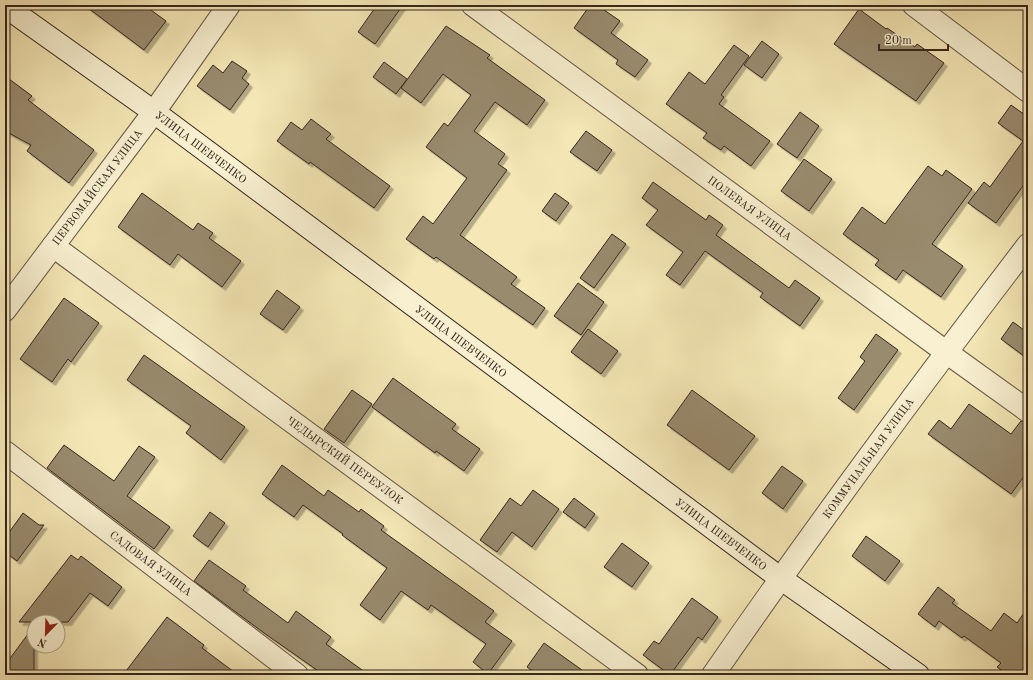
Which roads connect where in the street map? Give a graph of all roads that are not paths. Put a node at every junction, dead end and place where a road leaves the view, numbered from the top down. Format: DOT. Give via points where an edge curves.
graph roads {
  1 [pos="228,5"];
  2 [pos="472,5"];
  3 [pos="914,5"];
  4 [pos="5,6"];
  5 [pos="1028,91"];
  6 [pos="154,112"];
  7 [pos="1028,245"];
  8 [pos="53,246"];
  9 [pos="5,310"];
  10 [pos="946,352"];
  11 [pos="1028,411"];
  12 [pos="5,452"];
  13 [pos="780,578"];
  14 [pos="297,675"];
  15 [pos="637,675"];
  16 [pos="714,675"];
  17 [pos="918,675"];
  1 -- 6 [label="street, ПЕРВОМАЙСКАЯ УЛИЦА"];
  2 -- 10 [label="street, ПОЛЕВАЯ УЛИЦА"];
  3 -- 5 [label="street"];
  4 -- 6 [label="street, УЛИЦА ШЕВЧЕНКО"];
  6 -- 8 [label="street, ПЕРВОМАЙСКАЯ УЛИЦА"];
  6 -- 13 [label="street, УЛИЦА ШЕВЧЕНКО"];
  7 -- 10 [label="street, КОММУНАЛЬНАЯ УЛИЦА"];
  8 -- 9 [label="street, ПЕРВОМАЙСКАЯ УЛИЦА"];
  8 -- 15 [label="street, ЧЕДЫРСКИЙ ПЕРЕУЛОК"];
  10 -- 11 [label="street, ПОЛЕВАЯ УЛИЦА"];
  10 -- 13 [label="street, КОММУНАЛЬНАЯ УЛИЦА"];
  12 -- 14 [label="street, САДОВАЯ УЛИЦА"];
  13 -- 16 [label="street, КОММУНАЛЬНАЯ УЛИЦА"];
  13 -- 17 [label="street, УЛИЦА ШЕВЧЕНКО"];
}
